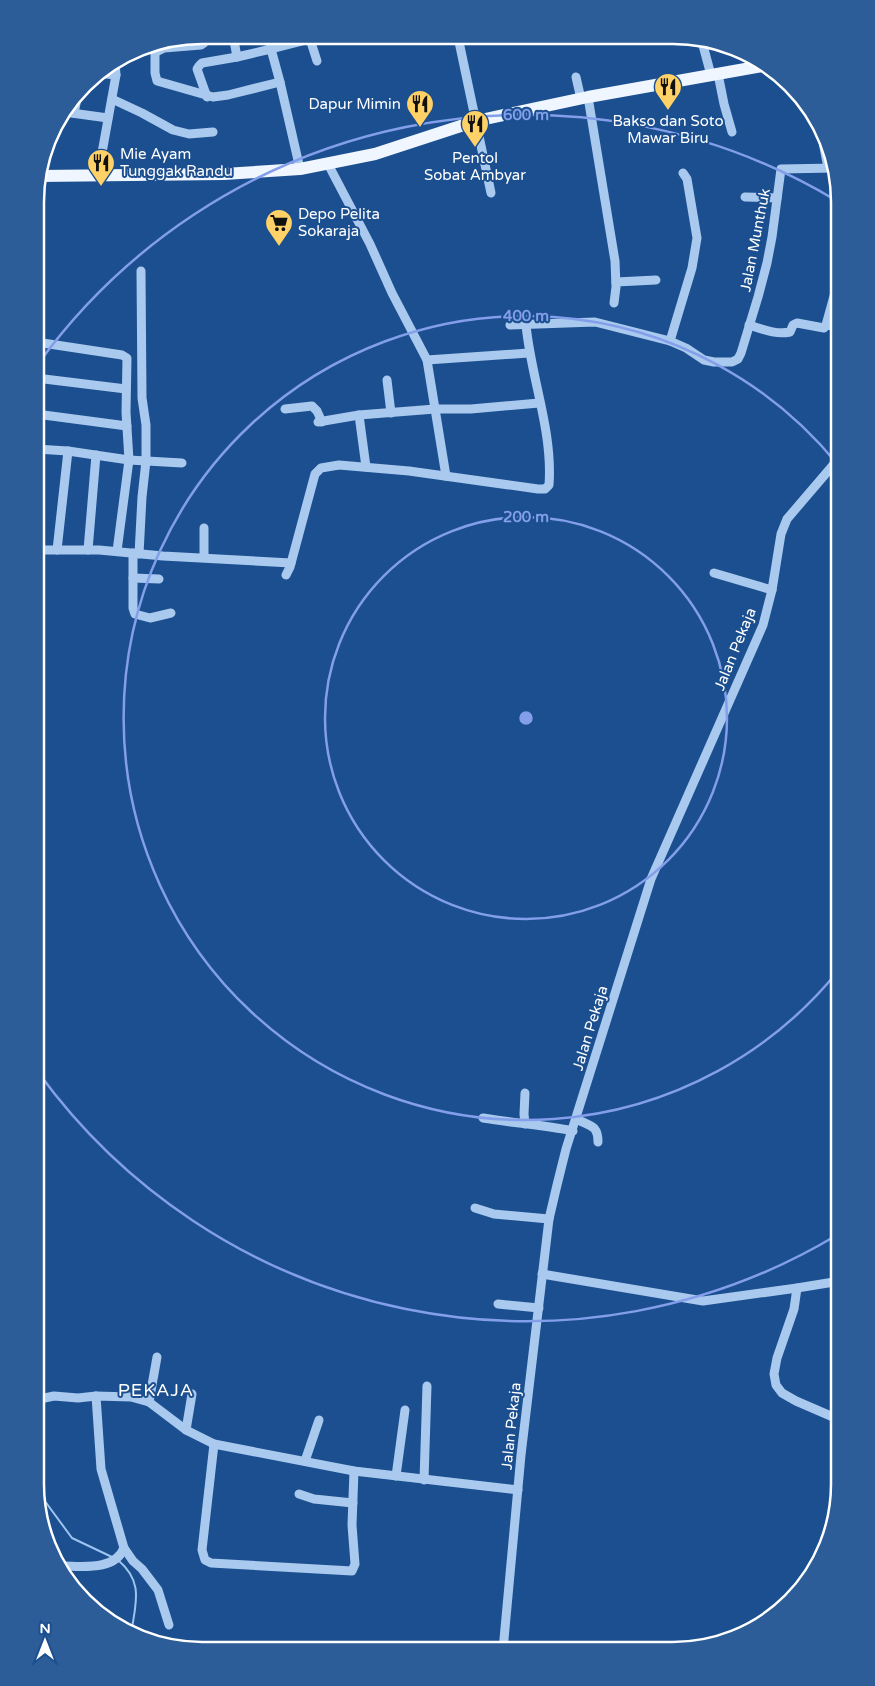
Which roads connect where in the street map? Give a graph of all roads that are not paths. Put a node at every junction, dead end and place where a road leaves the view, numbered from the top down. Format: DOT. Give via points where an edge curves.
graph roads {
  1 [pos="202,44"];
  2 [pos="235,44"];
  3 [pos="270,44"];
  4 [pos="292,44"];
  5 [pos="312,44"];
  6 [pos="460,44"];
  7 [pos="176,46"];
  8 [pos="704,47"];
  9 [pos="159,49"];
  10 [pos="271,50"];
  11 [pos="237,57"];
  12 [pos="317,61"];
  13 [pos="756,67"];
  14 [pos="116,69"];
  15 [pos="108,74"];
  16 [pos="116,75"];
  17 [pos="714,75"];
  18 [pos="576,77"];
  19 [pos="280,82"];
  20 [pos="207,97"];
  21 [pos="585,98"];
  22 [pos="112,99"];
  23 [pos="75,107"];
  24 [pos="71,113"];
  25 [pos="74,113"];
  26 [pos="108,118"];
  27 [pos="476,121"];
  28 [pos="213,132"];
  29 [pos="732,132"];
  30 [pos="328,164"];
  31 [pos="827,168"];
  32 [pos="300,169"];
  33 [pos="683,173"];
  34 [pos="98,174"];
  35 [pos="46,176"];
  36 [pos="491,193"];
  37 [pos="745,197"];
  38 [pos="778,198"];
  39 [pos="141,271"];
  40 [pos="656,280"];
  41 [pos="616,282"];
  42 [pos="614,303"];
  43 [pos="831,308"];
  44 [pos="510,325"];
  45 [pos="526,325"];
  46 [pos="749,325"];
  47 [pos="826,325"];
  48 [pos="831,326"];
  49 [pos="670,341"];
  50 [pos="44,343"];
  51 [pos="528,353"];
  52 [pos="426,360"];
  53 [pos="44,379"];
  54 [pos="387,380"];
  55 [pos="126,389"];
  56 [pos="539,403"];
  57 [pos="286,409"];
  58 [pos="435,409"];
  59 [pos="391,413"];
  60 [pos="44,415"];
  61 [pos="359,415"];
  62 [pos="127,426"];
  63 [pos="44,449"];
  64 [pos="68,451"];
  65 [pos="96,455"];
  66 [pos="129,460"];
  67 [pos="146,461"];
  68 [pos="182,463"];
  69 [pos="366,467"];
  70 [pos="831,468"];
  71 [pos="446,476"];
  72 [pos="204,528"];
  73 [pos="44,550"];
  74 [pos="57,550"];
  75 [pos="88,550"];
  76 [pos="117,551"];
  77 [pos="136,554"];
  78 [pos="204,557"];
  79 [pos="291,563"];
  80 [pos="714,573"];
  81 [pos="286,575"];
  82 [pos="133,578"];
  83 [pos="159,579"];
  84 [pos="772,590"];
  85 [pos="171,613"];
  86 [pos="525,1093"];
  87 [pos="483,1118"];
  88 [pos="576,1119"];
  89 [pos="525,1124"];
  90 [pos="573,1131"];
  91 [pos="598,1142"];
  92 [pos="475,1208"];
  93 [pos="549,1219"];
  94 [pos="542,1274"];
  95 [pos="831,1282"];
  96 [pos="797,1288"];
  97 [pos="498,1304"];
  98 [pos="539,1308"];
  99 [pos="157,1357"];
  100 [pos="427,1386"];
  101 [pos="192,1394"];
  102 [pos="96,1396"];
  103 [pos="44,1398"];
  104 [pos="149,1402"];
  105 [pos="405,1410"];
  106 [pos="831,1416"];
  107 [pos="319,1420"];
  108 [pos="186,1430"];
  109 [pos="214,1444"];
  110 [pos="305,1462"];
  111 [pos="354,1472"];
  112 [pos="396,1476"];
  113 [pos="424,1480"];
  114 [pos="518,1490"];
  115 [pos="299,1494"];
  116 [pos="350,1503"];
  117 [pos="124,1550"];
  118 [pos="66,1566"];
  119 [pos="169,1625"];
  120 [pos="505,1642"];
  1 -- 7 [label="street"];
  2 -- 11 [label="street"];
  3 -- 10 [label="street"];
  4 -- 10 [label="street"];
  5 -- 12 [label="street"];
  6 -- 27 [label="street"];
  8 -- 17 [label="street"];
  9 -- 20 [label="street" via="155,55 155,73 160,84"];
  10 -- 11 [label="street"];
  10 -- 19 [label="street"];
  11 -- 20 [label="street" via="199,66 197,69"];
  13 -- 17 [label="main road"];
  14 -- 16 [label="street"];
  15 -- 16 [label="street"];
  16 -- 22 [label="street"];
  17 -- 21 [label="main road"];
  17 -- 29 [label="street"];
  18 -- 21 [label="street"];
  19 -- 20 [label="street"];
  19 -- 32 [label="street"];
  21 -- 27 [label="main road"];
  21 -- 41 [label="street" via="615,261"];
  22 -- 26 [label="street"];
  22 -- 28 [label="street" via="173,130 189,134"];
  23 -- 25 [label="street"];
  24 -- 25 [label="street"];
  25 -- 26 [label="street"];
  26 -- 34 [label="street"];
  27 -- 30 [label="main road" via="375,154"];
  27 -- 36 [label="street"];
  30 -- 32 [label="main road"];
  30 -- 52 [label="street"];
  31 -- 38 [label="street, Jalan Munthuk" via="782,169"];
  32 -- 34 [label="main road" via="248,173"];
  33 -- 49 [label="street" via="687,178 697,238 692,268"];
  34 -- 35 [label="main road"];
  37 -- 38 [label="street"];
  38 -- 46 [label="street, Jalan Munthuk" via="767,263"];
  39 -- 67 [label="street"];
  40 -- 41 [label="street"];
  41 -- 42 [label="street"];
  43 -- 47 [label="street"];
  44 -- 45 [label="street"];
  45 -- 49 [label="street" via="595,322"];
  45 -- 51 [label="street"];
  46 -- 47 [label="street" via="786,333 794,324 821,328"];
  46 -- 49 [label="street, Jalan Munthuk" via="741,353 732,362 704,360"];
  47 -- 48 [label="street"];
  50 -- 55 [label="street" via="125,356"];
  51 -- 52 [label="street"];
  51 -- 56 [label="street"];
  52 -- 58 [label="street"];
  53 -- 55 [label="street"];
  54 -- 59 [label="street"];
  55 -- 62 [label="street"];
  56 -- 58 [label="street"];
  56 -- 71 [label="street" via="550,462 549,485 545,489"];
  57 -- 61 [label="street" via="312,406 320,422"];
  58 -- 59 [label="street"];
  58 -- 71 [label="street"];
  59 -- 61 [label="street"];
  60 -- 62 [label="street"];
  61 -- 69 [label="street"];
  62 -- 66 [label="street"];
  63 -- 64 [label="street"];
  64 -- 65 [label="street"];
  64 -- 74 [label="street"];
  65 -- 66 [label="street"];
  65 -- 75 [label="street"];
  66 -- 67 [label="street"];
  66 -- 76 [label="street"];
  67 -- 68 [label="street"];
  67 -- 77 [label="street"];
  69 -- 71 [label="street"];
  69 -- 79 [label="street" via="339,465 318,470"];
  70 -- 84 [label="street, Jalan Pekaja" via="787,519 781,534"];
  72 -- 78 [label="street"];
  73 -- 74 [label="street"];
  74 -- 75 [label="street"];
  75 -- 76 [label="street"];
  76 -- 77 [label="street"];
  77 -- 78 [label="street"];
  77 -- 82 [label="street"];
  78 -- 79 [label="street"];
  79 -- 81 [label="street"];
  80 -- 84 [label="street"];
  82 -- 83 [label="street"];
  82 -- 85 [label="street" via="135,614 150,618"];
  84 -- 88 [label="street, Jalan Pekaja" via="762,625 650,879"];
  86 -- 89 [label="street"];
  87 -- 89 [label="street"];
  88 -- 90 [label="street, Jalan Pekaja"];
  88 -- 91 [label="street" via="596,1128"];
  89 -- 90 [label="street"];
  90 -- 93 [label="street, Jalan Pekaja"];
  92 -- 93 [label="street" via="491,1214"];
  93 -- 94 [label="street, Jalan Pekaja"];
  94 -- 96 [label="street" via="702,1301"];
  94 -- 98 [label="street, Jalan Pekaja"];
  95 -- 96 [label="street"];
  96 -- 106 [label="street" via="794,1309 777,1358 776,1385 796,1401"];
  97 -- 98 [label="street"];
  98 -- 114 [label="street, Jalan Pekaja"];
  99 -- 104 [label="street"];
  100 -- 113 [label="street"];
  101 -- 108 [label="street"];
  102 -- 103 [label="street"];
  102 -- 104 [label="street" via="131,1397"];
  102 -- 117 [label="street" via="101,1469"];
  104 -- 108 [label="street"];
  105 -- 112 [label="street"];
  107 -- 110 [label="street"];
  108 -- 109 [label="street"];
  109 -- 110 [label="street"];
  109 -- 116 [label="street" via="202,1550 205,1560 211,1563 352,1571 356,1564"];
  110 -- 111 [label="street"];
  111 -- 112 [label="street"];
  111 -- 116 [label="street"];
  112 -- 113 [label="street"];
  113 -- 114 [label="street"];
  114 -- 120 [label="street, Jalan Pekaja"];
  115 -- 116 [label="street"];
  117 -- 118 [label="street" via="105,1565"];
  117 -- 119 [label="street" via="158,1590"];
}
